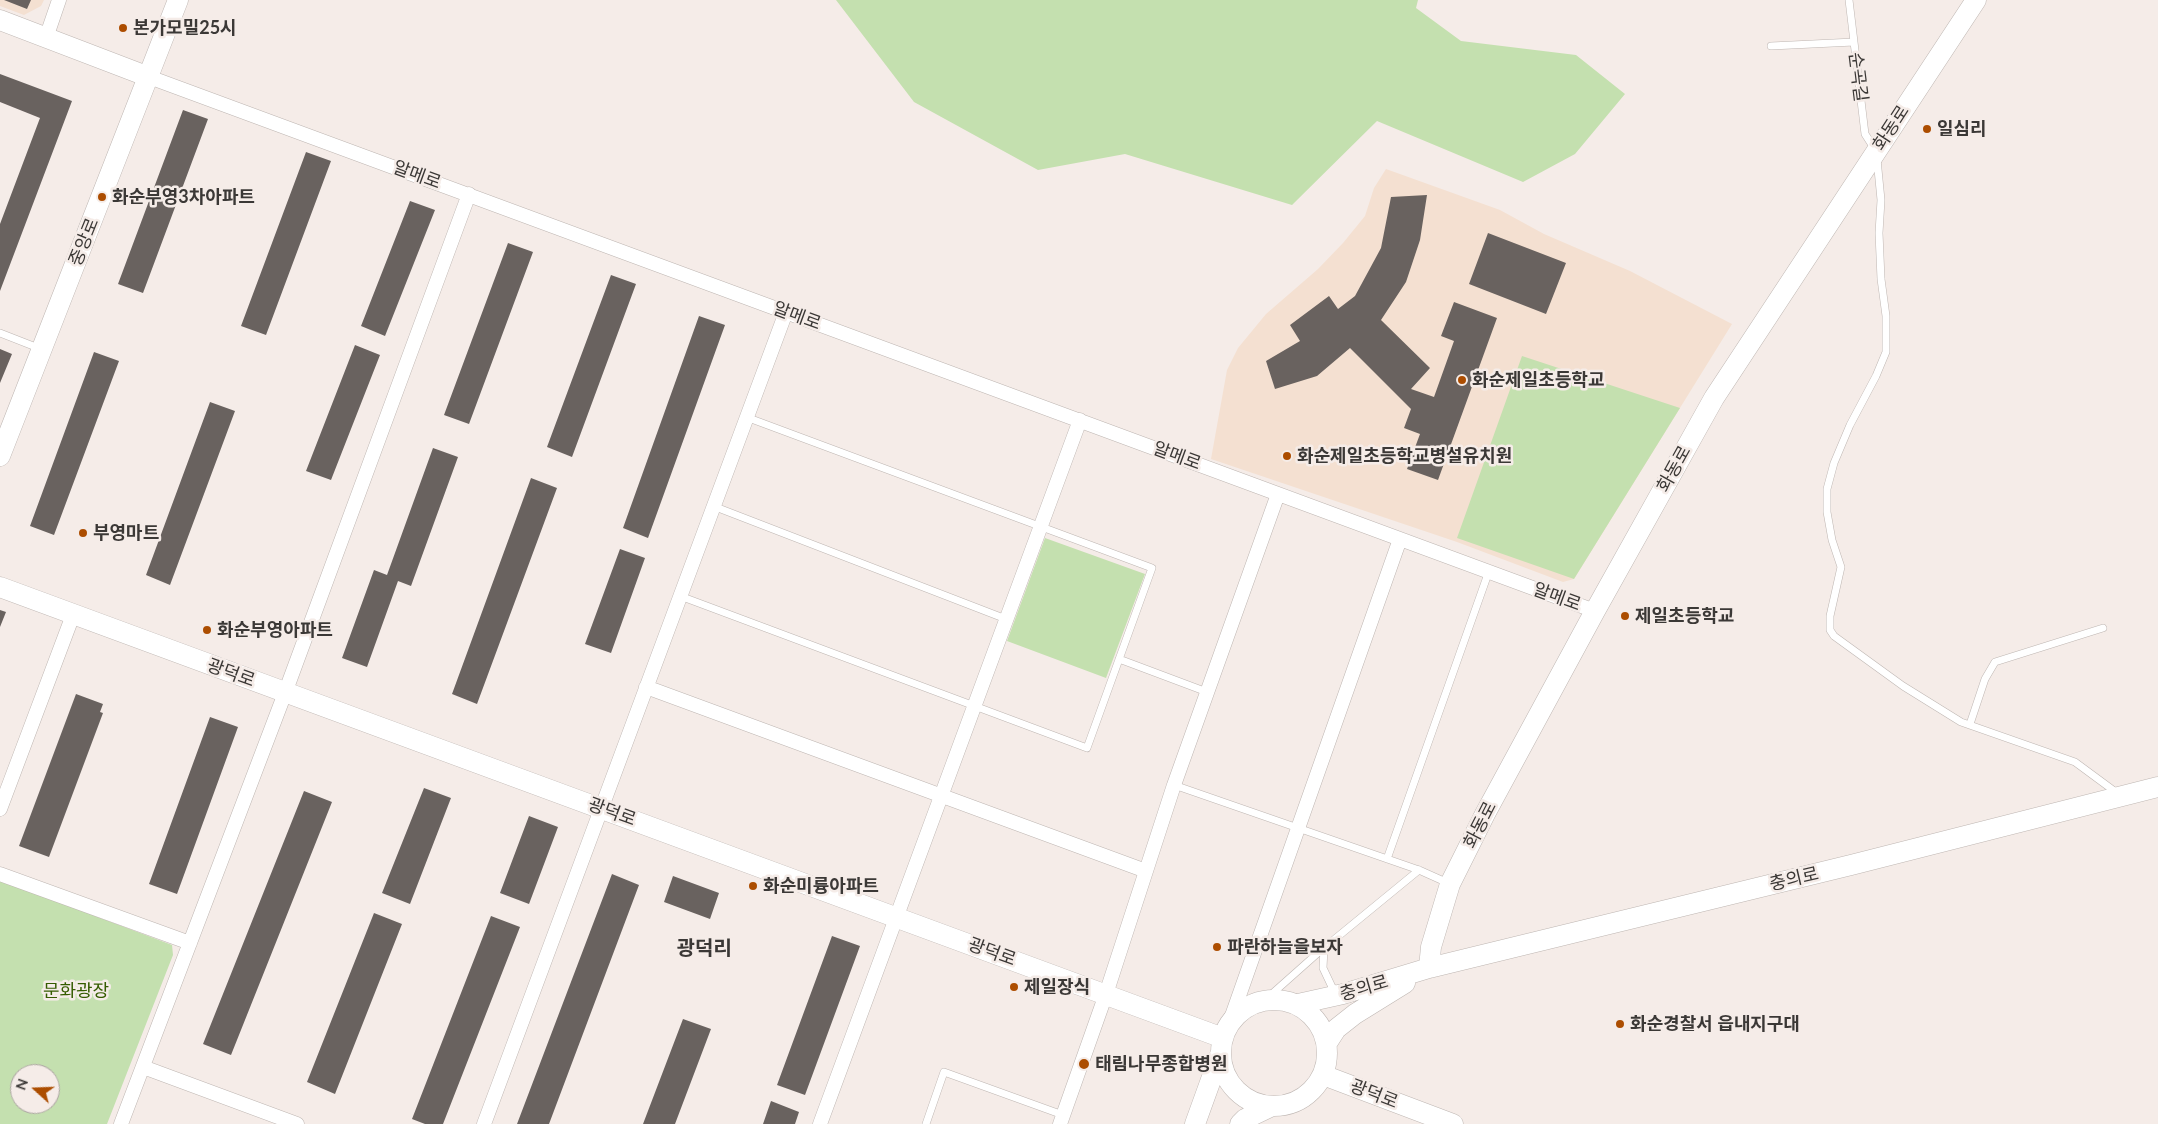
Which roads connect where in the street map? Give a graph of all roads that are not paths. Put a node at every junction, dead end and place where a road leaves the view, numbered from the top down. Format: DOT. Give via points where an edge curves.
graph roads {
  1 [pos="59,0"];
  2 [pos="178,0"];
  3 [pos="1849,0"];
  4 [pos="1976,0"];
  5 [pos="0,20"];
  6 [pos="46,38"];
  7 [pos="1854,42"];
  8 [pos="1770,46"];
  9 [pos="149,77"];
  10 [pos="1876,151"];
  11 [pos="469,194"];
  12 [pos="786,312"];
  13 [pos="0,333"];
  14 [pos="41,349"];
  15 [pos="746,417"];
  16 [pos="1080,420"];
  17 [pos="0,456"];
  18 [pos="1278,494"];
  19 [pos="714,506"];
  20 [pos="1040,527"];
  21 [pos="1400,539"];
  22 [pos="1489,571"];
  23 [pos="0,587"];
  24 [pos="680,596"];
  25 [pos="1595,611"];
  26 [pos="73,614"];
  27 [pos="1006,619"];
  28 [pos="2103,628"];
  29 [pos="1119,659"];
  30 [pos="646,687"];
  31 [pos="1207,692"];
  32 [pos="285,693"];
  33 [pos="974,706"];
  34 [pos="1970,724"];
  35 [pos="1174,785"];
  36 [pos="2158,787"];
  37 [pos="941,796"];
  38 [pos="2122,796"];
  39 [pos="0,808"];
  40 [pos="601,808"];
  41 [pos="1298,828"];
  42 [pos="1387,859"];
  43 [pos="1419,870"];
  44 [pos="1146,871"];
  45 [pos="0,874"];
  46 [pos="1450,884"];
  47 [pos="897,917"];
  48 [pos="190,943"];
  49 [pos="1321,950"];
  50 [pos="1429,968"];
  51 [pos="1106,994"];
  52 [pos="1344,994"];
  53 [pos="1265,1000"];
  54 [pos="1298,1004"];
  55 [pos="1224,1039"];
  56 [pos="1327,1043"];
  57 [pos="143,1067"];
  58 [pos="1323,1075"];
  59 [pos="1270,1107"];
  60 [pos="1062,1120"];
  61 [pos="824,1123"];
  62 [pos="121,1124"];
  63 [pos="297,1124"];
  64 [pos="484,1124"];
  65 [pos="926,1124"];
  66 [pos="1195,1124"];
  67 [pos="1240,1124"];
  68 [pos="1453,1124"];
  1 -- 6 [label="street"];
  2 -- 9 [label="street, 중앙로"];
  3 -- 7 [label="lane, 순곡길"];
  4 -- 10 [label="street, 화동로"];
  5 -- 6 [label="street, 알메로"];
  6 -- 9 [label="street, 알메로"];
  7 -- 8 [label="lane"];
  7 -- 10 [label="lane, 순곡길" via="1865,134"];
  9 -- 11 [label="street, 알메로"];
  9 -- 14 [label="street, 중앙로"];
  10 -- 25 [label="street, 화동로" via="1714,398"];
  10 -- 34 [label="lane" via="1881,200 1879,233 1886,352 1850,425 1827,489 1832,540 1841,567 1830,630 1903,686 1961,722"];
  11 -- 12 [label="street, 알메로"];
  11 -- 32 [label="street"];
  12 -- 15 [label="street"];
  12 -- 16 [label="street, 알메로"];
  13 -- 14 [label="lane"];
  14 -- 17 [label="street, 중앙로"];
  15 -- 19 [label="street"];
  15 -- 20 [label="lane"];
  16 -- 18 [label="street, 알메로"];
  16 -- 20 [label="street"];
  18 -- 21 [label="street, 알메로"];
  18 -- 31 [label="street"];
  19 -- 24 [label="street"];
  19 -- 27 [label="lane"];
  20 -- 27 [label="street"];
  20 -- 29 [label="lane" via="1152,568"];
  21 -- 22 [label="street, 알메로"];
  21 -- 41 [label="street"];
  22 -- 25 [label="street, 알메로"];
  22 -- 42 [label="lane"];
  23 -- 26 [label="street, 광덕로"];
  24 -- 30 [label="street"];
  24 -- 33 [label="lane"];
  25 -- 46 [label="street, 화동로"];
  26 -- 32 [label="street, 광덕로"];
  26 -- 39 [label="street"];
  27 -- 33 [label="street"];
  28 -- 34 [label="lane" via="1995,662 1984,679"];
  29 -- 31 [label="lane"];
  29 -- 33 [label="lane" via="1087,748"];
  30 -- 37 [label="street"];
  30 -- 40 [label="street"];
  31 -- 35 [label="street"];
  32 -- 40 [label="street, 광덕로"];
  32 -- 48 [label="street"];
  33 -- 37 [label="street"];
  34 -- 38 [label="lane" via="2075,762"];
  35 -- 41 [label="lane"];
  35 -- 44 [label="street"];
  36 -- 38 [label="street, 충의로"];
  37 -- 44 [label="street"];
  37 -- 47 [label="street"];
  38 -- 50 [label="street, 충의로"];
  40 -- 47 [label="street, 광덕로"];
  40 -- 64 [label="street"];
  41 -- 42 [label="lane"];
  41 -- 55 [label="street"];
  42 -- 43 [label="lane"];
  43 -- 46 [label="lane"];
  43 -- 49 [label="lane"];
  44 -- 51 [label="street"];
  45 -- 48 [label="street"];
  46 -- 50 [label="street, 화동로" via="1431,947"];
  47 -- 51 [label="street, 광덕로"];
  47 -- 61 [label="street"];
  48 -- 57 [label="street"];
  49 -- 52 [label="lane" via="1326,979"];
  49 -- 53 [label="lane"];
  50 -- 52 [label="street, 충의로"];
  50 -- 56 [label="street, 충의로" via="1355,1014 1336,1029"];
  51 -- 55 [label="street, 광덕로"];
  51 -- 60 [label="street"];
  52 -- 54 [label="street, 충의로"];
  53 -- 54 [label="street"];
  53 -- 55 [label="street" via="1238,1014"];
  54 -- 56 [label="street" via="1321,1027"];
  55 -- 59 [label="street" via="1223,1068 1229,1083 1240,1095"];
  55 -- 66 [label="street"];
  56 -- 58 [label="street" via="1328,1060"];
  57 -- 62 [label="street"];
  57 -- 63 [label="street"];
  58 -- 59 [label="street" via="1302,1100"];
  58 -- 68 [label="street, 광덕로"];
  59 -- 67 [label="street"];
  60 -- 65 [label="lane" via="944,1072"];
}
